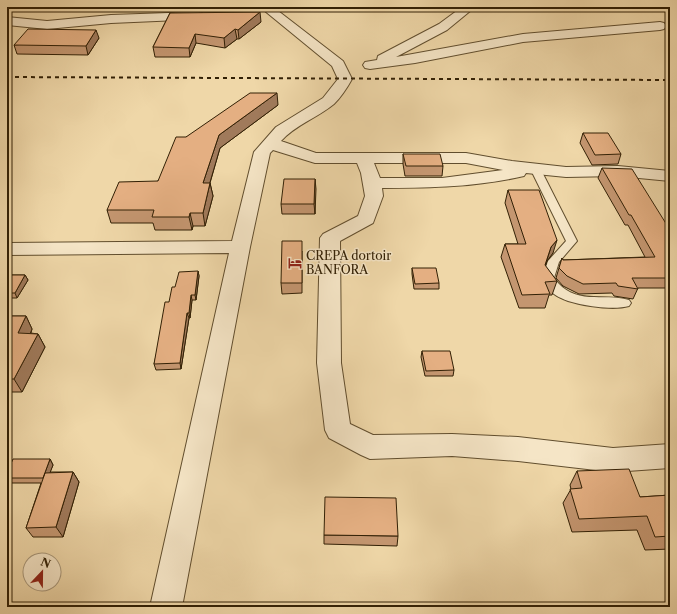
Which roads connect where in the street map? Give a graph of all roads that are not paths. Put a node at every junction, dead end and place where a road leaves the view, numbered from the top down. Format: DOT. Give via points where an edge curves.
graph roads {
  1 [pos="9,7"];
  2 [pos="469,7"];
  3 [pos="264,11"];
  4 [pos="210,15"];
  5 [pos="13,22"];
  6 [pos="660,26"];
  7 [pos="370,65"];
  8 [pos="345,79"];
  9 [pos="269,143"];
  10 [pos="363,158"];
  11 [pos="535,168"];
  12 [pos="662,176"];
  13 [pos="371,183"];
  14 [pos="670,188"];
  15 [pos="240,247"];
  16 [pos="7,249"];
  17 [pos="625,303"];
  18 [pos="670,456"];
  19 [pos="166,607"];
  1 -- 5 [label="street"];
  2 -- 7 [label="street" via="443,27"];
  3 -- 8 [label="street" via="338,64"];
  4 -- 5 [label="street" via="111,19 47,25"];
  6 -- 7 [label="street" via="523,38"];
  7 -- 8 [label="street"];
  8 -- 9 [label="street" via="328,101 282,130"];
  9 -- 10 [label="street" via="315,158"];
  9 -- 15 [label="street" via="262,152"];
  10 -- 11 [label="street" via="466,158"];
  10 -- 13 [label="street" via="370,173"];
  11 -- 12 [label="street" via="566,172 618,171"];
  11 -- 13 [label="street" via="442,183"];
  11 -- 17 [label="lane" via="572,241 554,260 548,279 558,291 566,295 587,301"];
  12 -- 14 [label="street"];
  13 -- 18 [label="street" via="374,196 366,219 330,238 329,363 338,430 370,447 452,445 518,449 612,460"];
  15 -- 16 [label="street"];
  15 -- 19 [label="street"];
}
